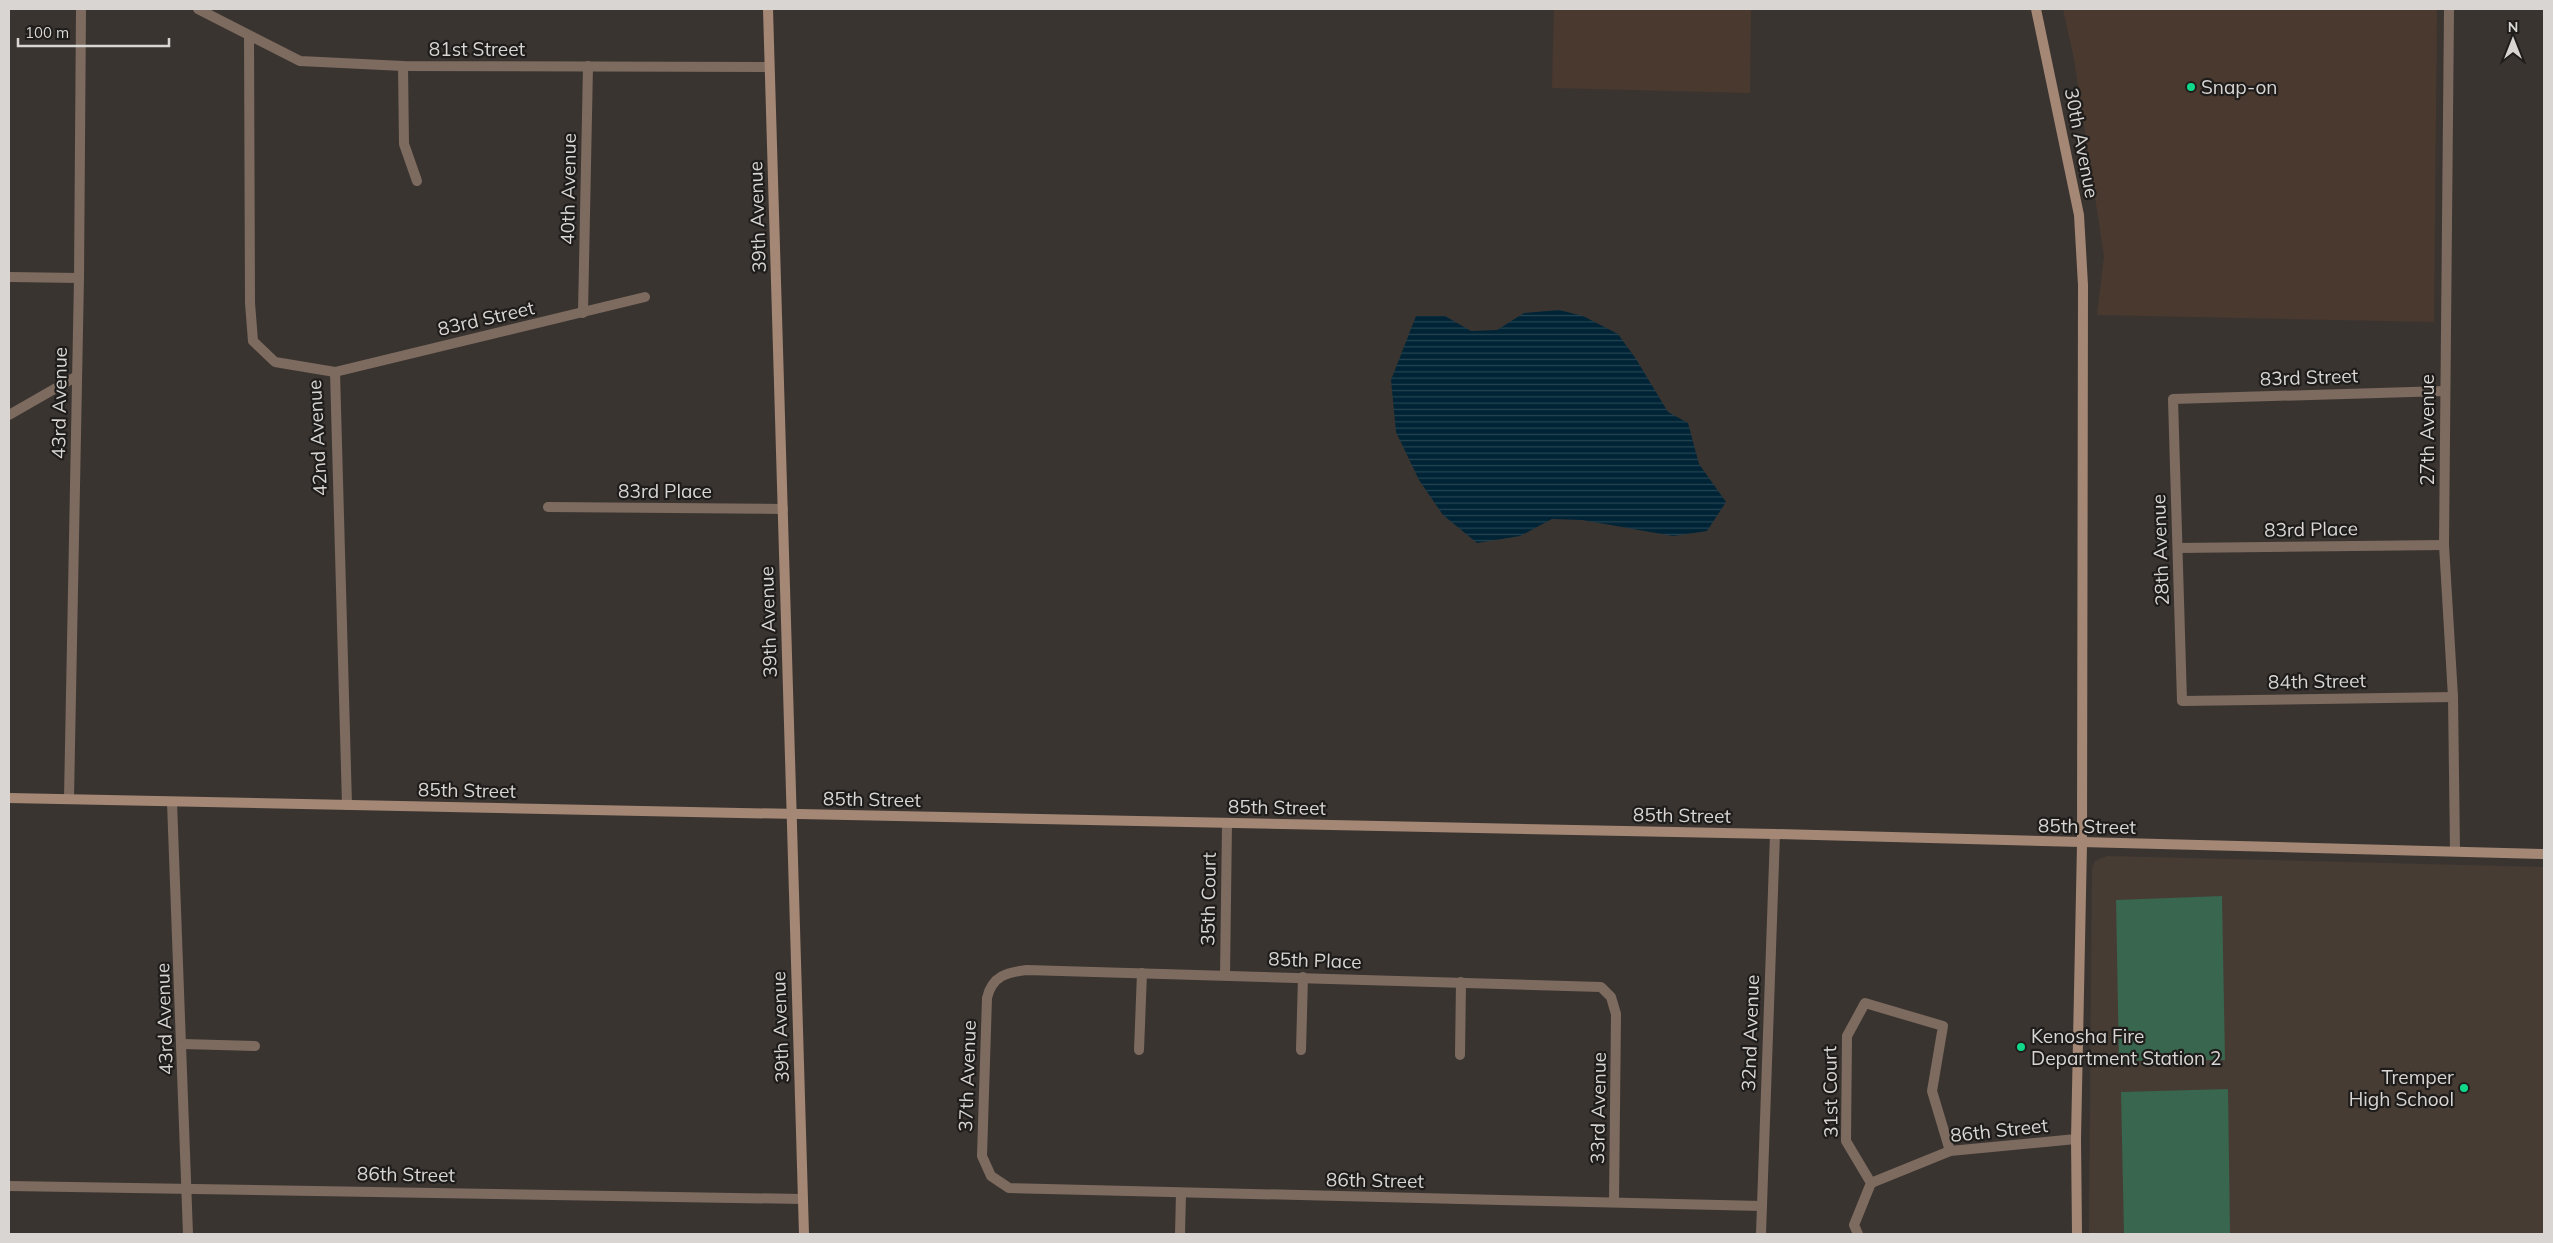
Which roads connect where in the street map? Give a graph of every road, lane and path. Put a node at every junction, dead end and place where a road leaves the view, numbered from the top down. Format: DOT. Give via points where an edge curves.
graph roads {
  1 [pos="81,9"];
  2 [pos="198,9"];
  3 [pos="768,9"];
  4 [pos="2036,9"];
  5 [pos="2449,9"];
  6 [pos="249,36"];
  7 [pos="403,66"];
  8 [pos="588,66"];
  9 [pos="768,67"];
  10 [pos="417,181"];
  11 [pos="9,277"];
  12 [pos="79,278"];
  13 [pos="645,297"];
  14 [pos="583,313"];
  15 [pos="334,372"];
  16 [pos="77,376"];
  17 [pos="2445,391"];
  18 [pos="2174,399"];
  19 [pos="9,415"];
  20 [pos="548,507"];
  21 [pos="783,509"];
  22 [pos="2444,545"];
  23 [pos="2178,548"];
  24 [pos="2452,697"];
  25 [pos="2182,701"];
  26 [pos="9,798"];
  27 [pos="69,798"];
  28 [pos="172,802"];
  29 [pos="347,805"];
  30 [pos="791,815"];
  31 [pos="1227,823"];
  32 [pos="1775,834"];
  33 [pos="2082,844"];
  34 [pos="2455,851"];
  35 [pos="2544,854"];
  36 [pos="1142,973"];
  37 [pos="1225,975"];
  38 [pos="1303,977"];
  39 [pos="997,978"];
  40 [pos="1461,982"];
  41 [pos="1616,1014"];
  42 [pos="182,1044"];
  43 [pos="255,1046"];
  44 [pos="1140,1050"];
  45 [pos="1300,1050"];
  46 [pos="1460,1055"];
  47 [pos="2076,1139"];
  48 [pos="1950,1151"];
  49 [pos="991,1176"];
  50 [pos="1871,1183"];
  51 [pos="9,1186"];
  52 [pos="187,1187"];
  53 [pos="1181,1193"];
  54 [pos="802,1199"];
  55 [pos="1614,1202"];
  56 [pos="1762,1206"];
  57 [pos="188,1234"];
  58 [pos="804,1234"];
  59 [pos="1180,1234"];
  60 [pos="1761,1234"];
  61 [pos="1858,1234"];
  62 [pos="2077,1234"];
  1 -- 12 [label="street, 43rd Avenue"];
  2 -- 6 [label="street, 81st Street"];
  3 -- 9 [label="street, 39th Avenue"];
  4 -- 33 [label="street, 30th Avenue" via="2079,215 2083,285"];
  5 -- 17 [label="street, 27th Avenue"];
  6 -- 7 [label="street, 81st Street" via="300,61"];
  6 -- 15 [label="street, 42nd Avenue" via="250,303 253,341 275,362"];
  7 -- 8 [label="street, 81st Street"];
  7 -- 10 [label="street" via="404,144"];
  8 -- 9 [label="street, 81st Street"];
  8 -- 14 [label="street, 40th Avenue"];
  9 -- 21 [label="street, 39th Avenue"];
  11 -- 12 [label="street"];
  12 -- 16 [label="street, 43rd Avenue"];
  13 -- 14 [label="street, 83rd Street"];
  14 -- 15 [label="street, 83rd Street"];
  15 -- 29 [label="street, 42nd Avenue"];
  16 -- 19 [label="street"];
  16 -- 27 [label="street, 43rd Avenue"];
  17 -- 18 [label="street, 83rd Street"];
  17 -- 22 [label="street, 27th Avenue"];
  18 -- 23 [label="street, 28th Avenue"];
  20 -- 21 [label="street, 83rd Place"];
  21 -- 30 [label="street, 39th Avenue"];
  22 -- 23 [label="street, 83rd Place"];
  22 -- 24 [label="street, 27th Avenue"];
  23 -- 25 [label="street, 28th Avenue"];
  24 -- 25 [label="street, 84th Street"];
  24 -- 34 [label="street, 27th Avenue"];
  26 -- 27 [label="street, 85th Street"];
  27 -- 28 [label="street, 85th Street"];
  28 -- 29 [label="street, 85th Street"];
  28 -- 42 [label="street, 43rd Avenue"];
  29 -- 30 [label="street, 85th Street"];
  30 -- 31 [label="street, 85th Street"];
  30 -- 54 [label="street, 39th Avenue"];
  31 -- 32 [label="street, 85th Street"];
  31 -- 37 [label="street, 35th Court"];
  32 -- 33 [label="street, 85th Street"];
  32 -- 56 [label="street, 32nd Avenue"];
  33 -- 34 [label="street, 85th Street"];
  33 -- 47 [label="street, 30th Avenue"];
  34 -- 35 [label="street, 85th Street"];
  36 -- 37 [label="street, 85th Place"];
  36 -- 39 [label="street, 85th Place" via="1027,970"];
  36 -- 44 [label="street"];
  37 -- 38 [label="street, 85th Place"];
  38 -- 40 [label="street, 85th Place"];
  38 -- 45 [label="street"];
  39 -- 49 [label="street, 37th Avenue" via="987,998 982,1146 982,1156"];
  40 -- 41 [label="street, 85th Place" via="1601,987 1611,997"];
  40 -- 46 [label="street"];
  41 -- 55 [label="street, 33rd Avenue"];
  42 -- 43 [label="street"];
  42 -- 52 [label="street, 43rd Avenue"];
  47 -- 48 [label="street, 86th Street"];
  47 -- 62 [label="street, 30th Avenue"];
  48 -- 50 [label="street, 86th Street"];
  48 -- 50 [label="street, 31st Court" via="1932,1091 1943,1026 1865,1003 1847,1036 1846,1141"];
  49 -- 53 [label="street, 86th Street" via="1009,1188"];
  50 -- 61 [label="street" via="1854,1224"];
  51 -- 52 [label="street, 86th Street"];
  52 -- 54 [label="street, 86th Street"];
  52 -- 57 [label="street, 43rd Avenue"];
  53 -- 55 [label="street, 86th Street"];
  53 -- 59 [label="street"];
  54 -- 58 [label="street, 39th Avenue"];
  55 -- 56 [label="street, 86th Street"];
  56 -- 60 [label="street, 32nd Avenue"];
}
